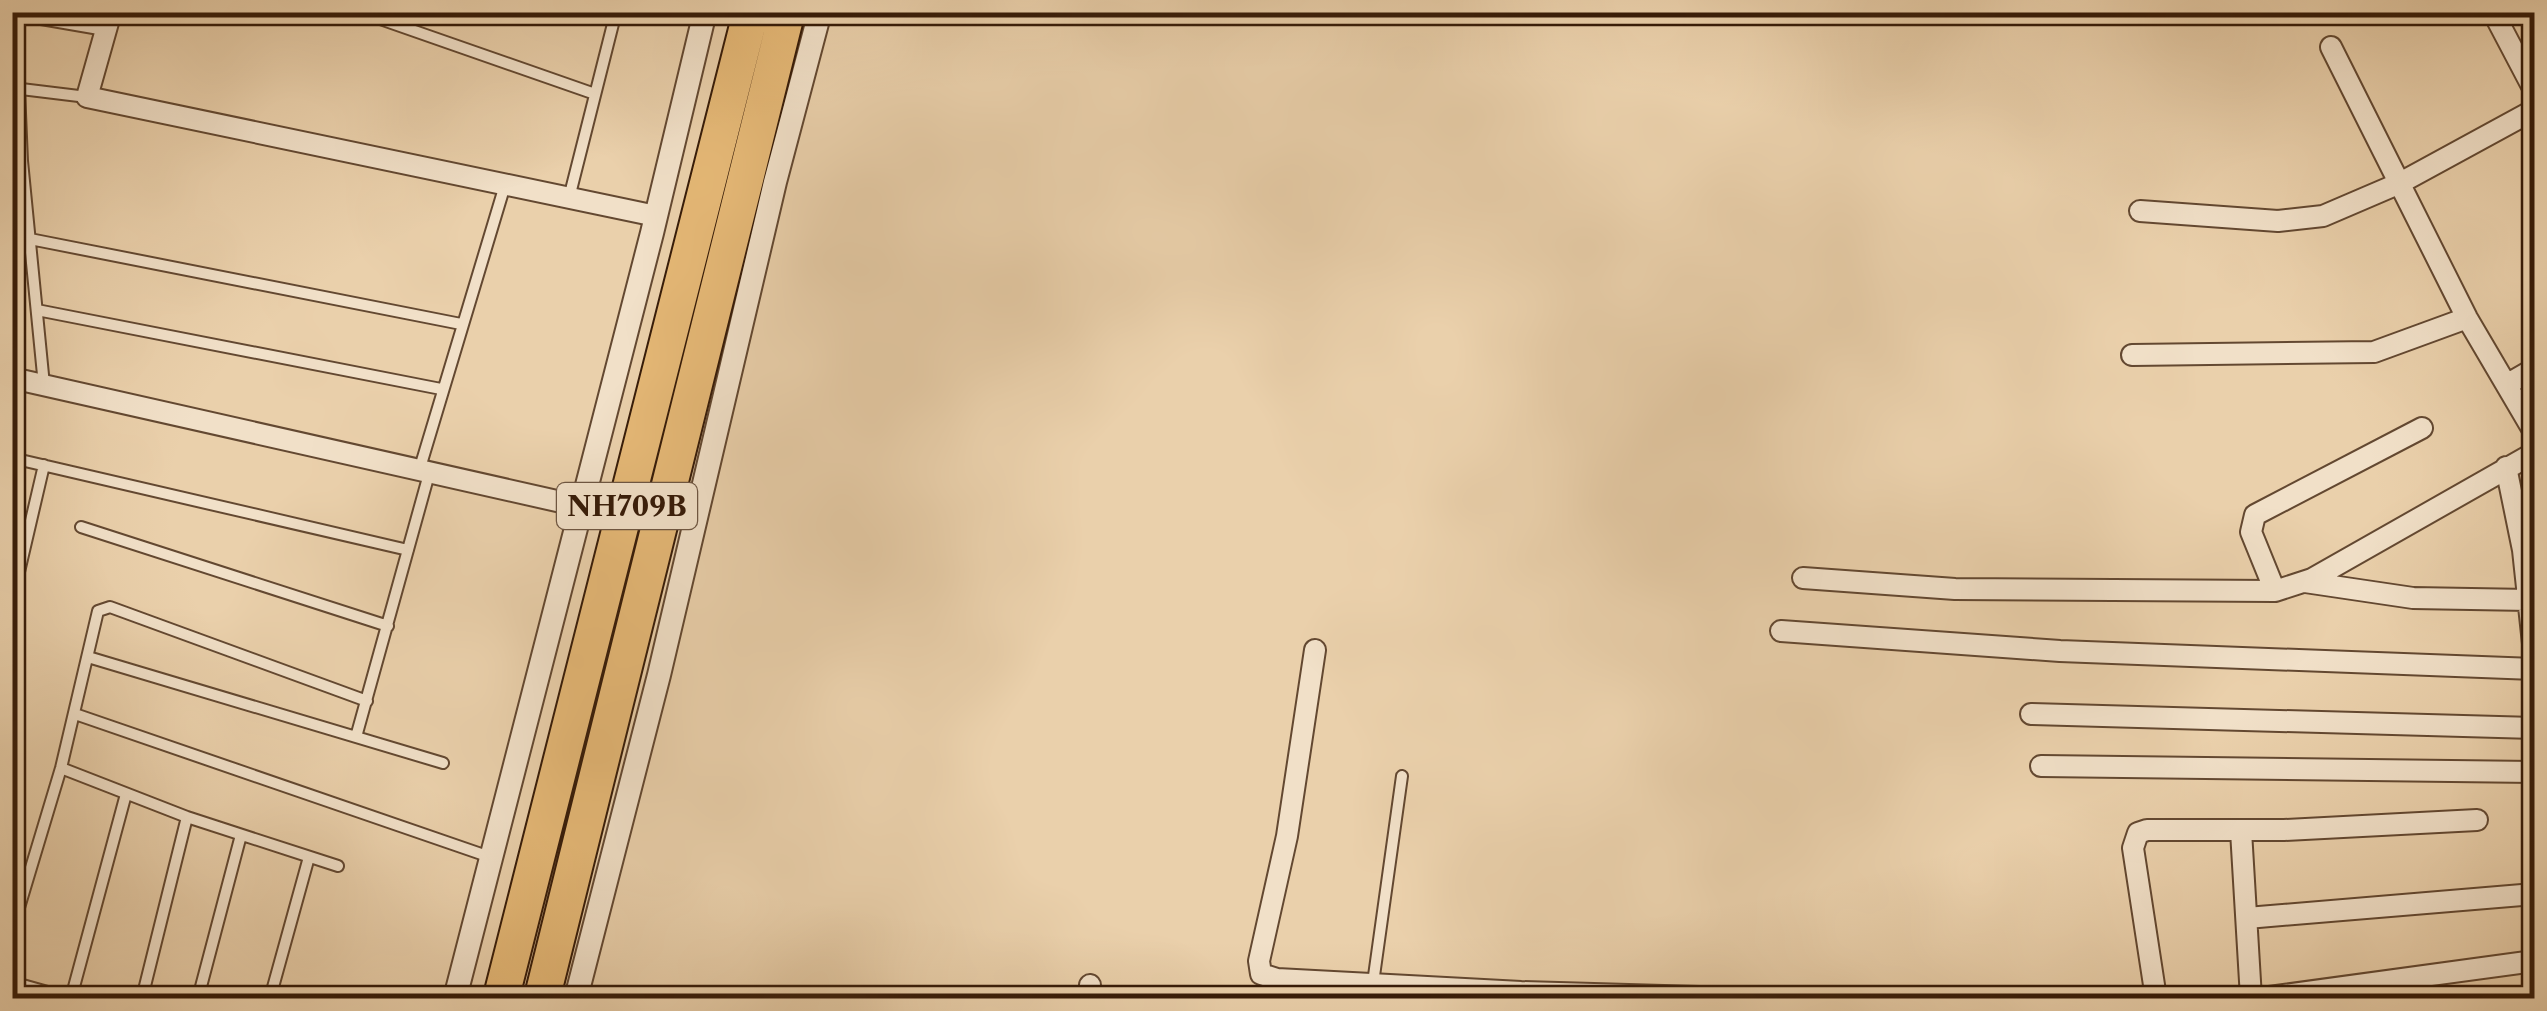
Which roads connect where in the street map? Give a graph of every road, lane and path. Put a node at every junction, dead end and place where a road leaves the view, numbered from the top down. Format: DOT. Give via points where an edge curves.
graph roads {
  1 [pos="360,12"];
  2 [pos="616,12"];
  3 [pos="705,12"];
  4 [pos="751,12"];
  5 [pos="788,12"];
  6 [pos="820,12"];
  7 [pos="2493,12"];
  8 [pos="12,14"];
  9 [pos="108,21"];
  10 [pos="2330,47"];
  11 [pos="16,89"];
  12 [pos="2534,90"];
  13 [pos="595,94"];
  14 [pos="87,97"];
  15 [pos="2534,110"];
  16 [pos="17,160"];
  17 [pos="2400,183"];
  18 [pos="505,185"];
  19 [pos="568,198"];
  20 [pos="2140,211"];
  21 [pos="656,216"];
  22 [pos="30,239"];
  23 [pos="37,310"];
  24 [pos="2467,318"];
  25 [pos="462,324"];
  26 [pos="2132,356"];
  27 [pos="2534,370"];
  28 [pos="12,378"];
  29 [pos="44,384"];
  30 [pos="2508,384"];
  31 [pos="441,389"];
  32 [pos="2422,428"];
  33 [pos="2534,432"];
  34 [pos="2534,453"];
  35 [pos="12,458"];
  36 [pos="44,465"];
  37 [pos="2506,468"];
  38 [pos="424,473"];
  39 [pos="580,506"];
  40 [pos="82,527"];
  41 [pos="2529,547"];
  42 [pos="408,550"];
  43 [pos="1803,578"];
  44 [pos="2305,582"];
  45 [pos="2274,591"];
  46 [pos="2531,594"];
  47 [pos="12,602"];
  48 [pos="388,626"];
  49 [pos="1781,631"];
  50 [pos="1314,650"];
  51 [pos="2534,653"];
  52 [pos="88,657"];
  53 [pos="2534,669"];
  54 [pos="367,701"];
  55 [pos="74,714"];
  56 [pos="2030,714"];
  57 [pos="2534,728"];
  58 [pos="356,737"];
  59 [pos="442,763"];
  60 [pos="2041,766"];
  61 [pos="60,768"];
  62 [pos="2534,772"];
  63 [pos="1402,776"];
  64 [pos="126,794"];
  65 [pos="187,817"];
  66 [pos="2477,820"];
  67 [pos="2241,831"];
  68 [pos="241,834"];
  69 [pos="309,857"];
  70 [pos="491,857"];
  71 [pos="338,866"];
  72 [pos="2534,894"];
  73 [pos="2246,918"];
  74 [pos="12,931"];
  75 [pos="2534,961"];
  76 [pos="12,982"];
  77 [pos="1373,983"];
  78 [pos="70,998"];
  79 [pos="142,998"];
  80 [pos="198,998"];
  81 [pos="270,998"];
  82 [pos="455,998"];
  83 [pos="501,998"];
  84 [pos="542,998"];
  85 [pos="576,998"];
  86 [pos="1734,998"];
  87 [pos="2156,998"];
  88 [pos="2251,998"];
  89 [pos="2262,998"];
  1 -- 13 [label="lane"];
  2 -- 13 [label="lane"];
  3 -- 21 [label="street"];
  4 -- 83 [label="highway, NH709B"];
  5 -- 84 [label="highway, NH709B"];
  6 -- 85 [label="street"];
  7 -- 12 [label="street"];
  8 -- 9 [label="lane"];
  9 -- 14 [label="street"];
  10 -- 17 [label="street"];
  11 -- 14 [label="lane"];
  11 -- 16 [label="lane"];
  13 -- 19 [label="lane"];
  14 -- 18 [label="street"];
  15 -- 17 [label="street"];
  16 -- 22 [label="lane"];
  17 -- 20 [label="street" via="2310,219"];
  17 -- 24 [label="street"];
  18 -- 19 [label="street"];
  18 -- 25 [label="lane"];
  19 -- 21 [label="street"];
  21 -- 39 [label="street"];
  22 -- 23 [label="lane"];
  22 -- 25 [label="lane"];
  23 -- 29 [label="lane"];
  23 -- 31 [label="lane"];
  24 -- 26 [label="street" via="2374,352"];
  24 -- 30 [label="street"];
  25 -- 31 [label="lane"];
  27 -- 30 [label="street"];
  28 -- 29 [label="street"];
  29 -- 38 [label="street"];
  30 -- 33 [label="street"];
  31 -- 38 [label="lane"];
  32 -- 45 [label="street" via="2255,515 2251,532"];
  34 -- 37 [label="street"];
  35 -- 36 [label="lane"];
  36 -- 42 [label="lane"];
  36 -- 47 [label="lane"];
  37 -- 41 [label="street"];
  37 -- 44 [label="street"];
  38 -- 39 [label="street"];
  38 -- 42 [label="lane"];
  39 -- 70 [label="street"];
  40 -- 48 [label="lane"];
  41 -- 46 [label="street"];
  42 -- 48 [label="lane"];
  43 -- 45 [label="street" via="1955,588"];
  44 -- 45 [label="street"];
  44 -- 46 [label="street" via="2413,598"];
  46 -- 51 [label="street"];
  48 -- 54 [label="lane"];
  49 -- 53 [label="street" via="2060,651"];
  50 -- 77 [label="street" via="1284,855 1259,968 1277,979"];
  52 -- 54 [label="lane" via="98,611 110,607"];
  52 -- 55 [label="lane"];
  52 -- 58 [label="lane"];
  54 -- 58 [label="lane"];
  55 -- 61 [label="lane"];
  55 -- 70 [label="lane"];
  56 -- 57 [label="street"];
  58 -- 59 [label="lane"];
  60 -- 62 [label="street"];
  61 -- 64 [label="lane"];
  61 -- 74 [label="lane"];
  63 -- 77 [label="lane"];
  64 -- 65 [label="lane"];
  64 -- 78 [label="lane"];
  65 -- 68 [label="lane"];
  65 -- 79 [label="lane"];
  66 -- 67 [label="street"];
  67 -- 73 [label="street"];
  67 -- 87 [label="street" via="2147,830 2133,841"];
  68 -- 69 [label="lane"];
  68 -- 80 [label="lane"];
  69 -- 71 [label="lane"];
  69 -- 81 [label="lane"];
  70 -- 82 [label="street"];
  72 -- 73 [label="street"];
  73 -- 88 [label="street"];
  75 -- 89 [label="street"];
  76 -- 78 [label="lane"];
  77 -- 86 [label="street"];
}
